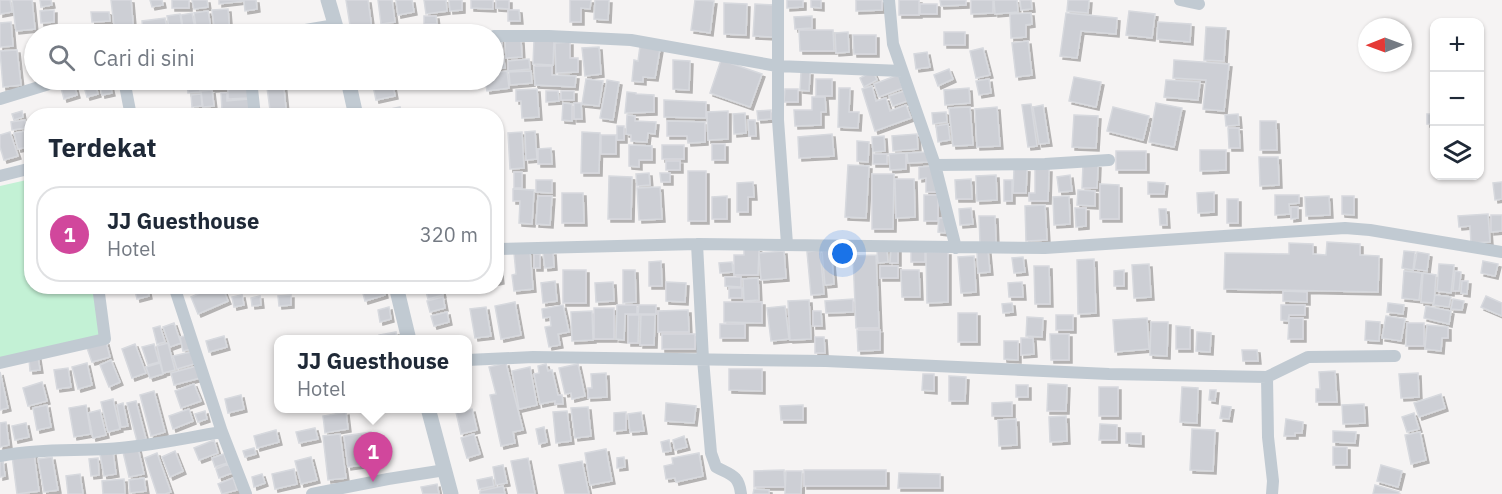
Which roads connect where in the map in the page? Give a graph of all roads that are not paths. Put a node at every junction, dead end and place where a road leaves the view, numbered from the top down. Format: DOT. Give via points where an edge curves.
graph roads {
  1 [pos="328,0"];
  2 [pos="778,0"];
  3 [pos="889,0"];
  4 [pos="1180,0"];
  5 [pos="1199,4"];
  6 [pos="334,24"];
  7 [pos="504,36"];
  8 [pos="777,66"];
  9 [pos="902,71"];
  10 [pos="29,90"];
  11 [pos="126,90"];
  12 [pos="252,90"];
  13 [pos="350,90"];
  14 [pos="0,99"];
  15 [pos="129,108"];
  16 [pos="254,108"];
  17 [pos="354,108"];
  18 [pos="1109,160"];
  19 [pos="935,165"];
  20 [pos="24,170"];
  21 [pos="0,176"];
  22 [pos="697,244"];
  23 [pos="787,244"];
  24 [pos="956,248"];
  25 [pos="504,249"];
  26 [pos="1502,252"];
  27 [pos="99,294"];
  28 [pos="177,294"];
  29 [pos="398,294"];
  30 [pos="408,335"];
  31 [pos="1395,356"];
  32 [pos="703,359"];
  33 [pos="472,360"];
  34 [pos="0,363"];
  35 [pos="1267,376"];
  36 [pos="429,413"];
  37 [pos="222,432"];
  38 [pos="0,456"];
  39 [pos="445,470"];
  40 [pos="246,494"];
  41 [pos="312,494"];
  42 [pos="451,494"];
  43 [pos="741,494"];
  44 [pos="1272,494"];
  1 -- 6 [label="street"];
  2 -- 8 [label="street"];
  3 -- 9 [label="street" via="892,38"];
  4 -- 5 [label="street"];
  7 -- 8 [label="street" via="631,40"];
  8 -- 9 [label="street"];
  8 -- 23 [label="street"];
  9 -- 19 [label="street"];
  10 -- 14 [label="street"];
  11 -- 15 [label="street"];
  12 -- 16 [label="street"];
  13 -- 17 [label="street"];
  18 -- 19 [label="street"];
  19 -- 24 [label="street"];
  20 -- 21 [label="street"];
  22 -- 23 [label="street"];
  22 -- 25 [label="street"];
  22 -- 32 [label="street"];
  23 -- 24 [label="street"];
  24 -- 26 [label="street" via="1114,245 1345,228"];
  27 -- 34 [label="street" via="105,339"];
  28 -- 37 [label="street"];
  29 -- 30 [label="street"];
  31 -- 35 [label="street" via="1308,357"];
  32 -- 33 [label="street"];
  32 -- 35 [label="street"];
  32 -- 43 [label="street" via="713,463 736,477"];
  35 -- 44 [label="street"];
  36 -- 39 [label="street"];
  37 -- 38 [label="street" via="119,448"];
  37 -- 40 [label="street"];
  39 -- 41 [label="street"];
  39 -- 42 [label="street"];
}
